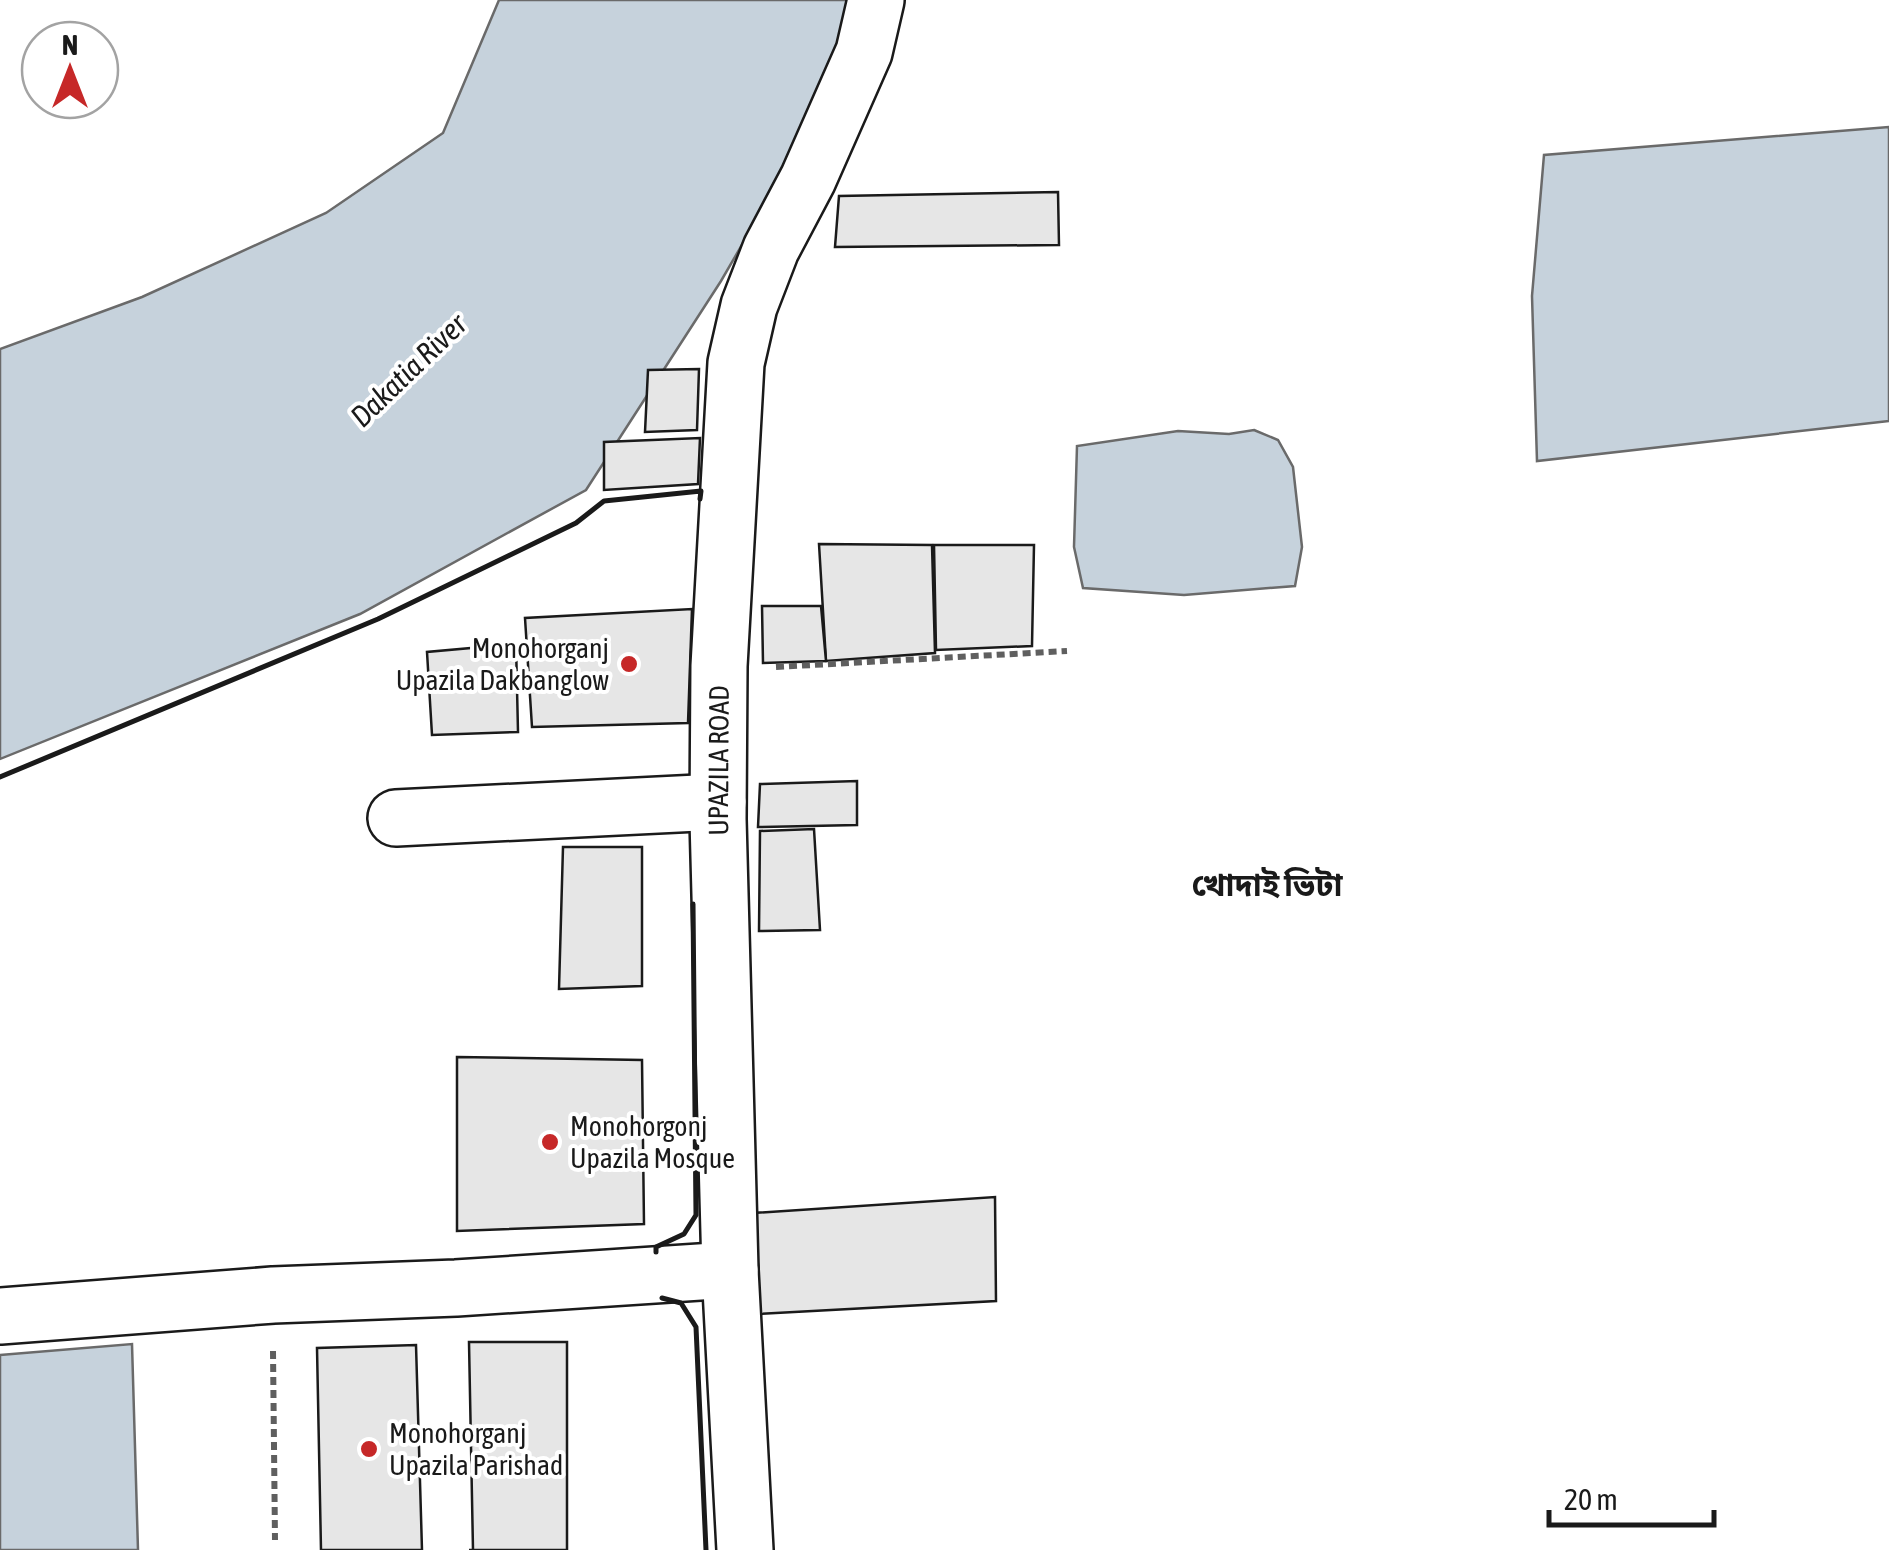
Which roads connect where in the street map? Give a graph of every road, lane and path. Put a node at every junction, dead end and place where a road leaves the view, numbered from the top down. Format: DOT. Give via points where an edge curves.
graph roads {
  1 [pos="876,0"];
  2 [pos="1066,651"];
  3 [pos="719,666"];
  4 [pos="718,802"];
  5 [pos="396,818"];
  6 [pos="730,1270"];
  7 [pos="272,1295"];
  8 [pos="0,1316"];
  9 [pos="275,1540"];
  10 [pos="745,1550"];
  1 -- 3 [label="street, UPAZILA ROAD" via="864,52 749,306 736,362"];
  2 -- 3 [label="path"];
  3 -- 4 [label="street, UPAZILA ROAD"];
  4 -- 5 [label="street"];
  4 -- 6 [label="street, UPAZILA ROAD"];
  6 -- 7 [label="street"];
  6 -- 10 [label="street, UPAZILA ROAD"];
  7 -- 8 [label="street"];
  7 -- 9 [label="path"];
}
